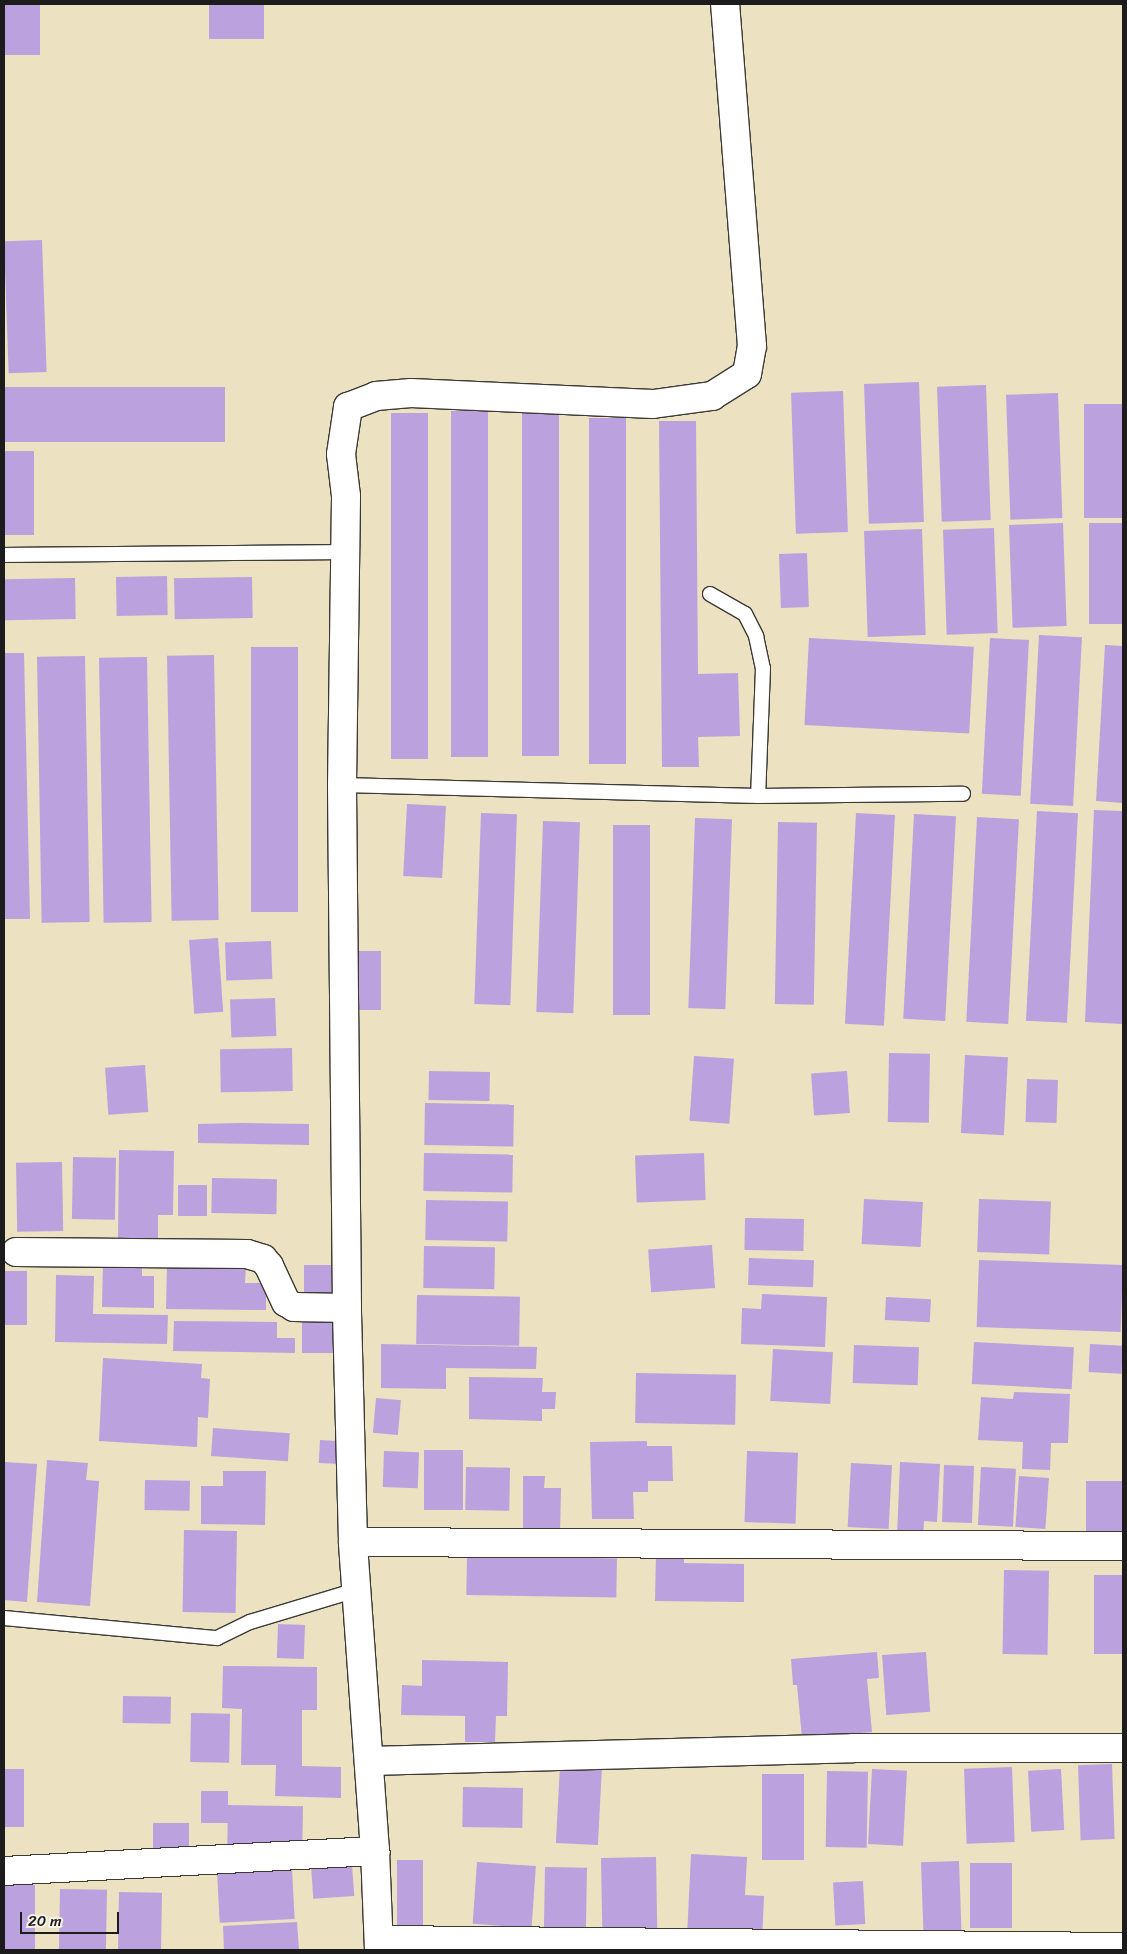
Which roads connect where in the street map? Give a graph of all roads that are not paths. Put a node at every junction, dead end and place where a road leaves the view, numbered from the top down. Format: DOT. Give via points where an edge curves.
graph roads {
  1 [pos="725,4"];
  2 [pos="344,552"];
  3 [pos="4,555"];
  4 [pos="710,594"];
  5 [pos="342,785"];
  6 [pos="962,794"];
  7 [pos="758,796"];
  8 [pos="16,1252"];
  9 [pos="347,1308"];
  10 [pos="353,1542"];
  11 [pos="1123,1546"];
  12 [pos="357,1590"];
  13 [pos="4,1618"];
  14 [pos="1123,1748"];
  15 [pos="370,1761"];
  16 [pos="376,1851"];
  17 [pos="4,1870"];
  18 [pos="379,1945"];
  19 [pos="1123,1947"];
  1 -- 2 [label="street" via="752,346 747,374 712,396 653,404 411,393 376,396 348,407 340,454 346,496"];
  2 -- 3 [label="lane"];
  2 -- 5 [label="street"];
  4 -- 7 [label="lane" via="745,614 756,636 763,668"];
  5 -- 7 [label="lane"];
  5 -- 9 [label="street"];
  6 -- 7 [label="lane"];
  8 -- 9 [label="street" via="247,1254 263,1259 286,1302 294,1307"];
  9 -- 10 [label="street"];
  10 -- 11 [label="street"];
  10 -- 12 [label="street"];
  12 -- 13 [label="lane" via="250,1622 217,1638"];
  12 -- 15 [label="street"];
  14 -- 15 [label="street" via="853,1748"];
  15 -- 16 [label="street"];
  16 -- 17 [label="street"];
  16 -- 18 [label="street"];
  18 -- 19 [label="street"];
}
